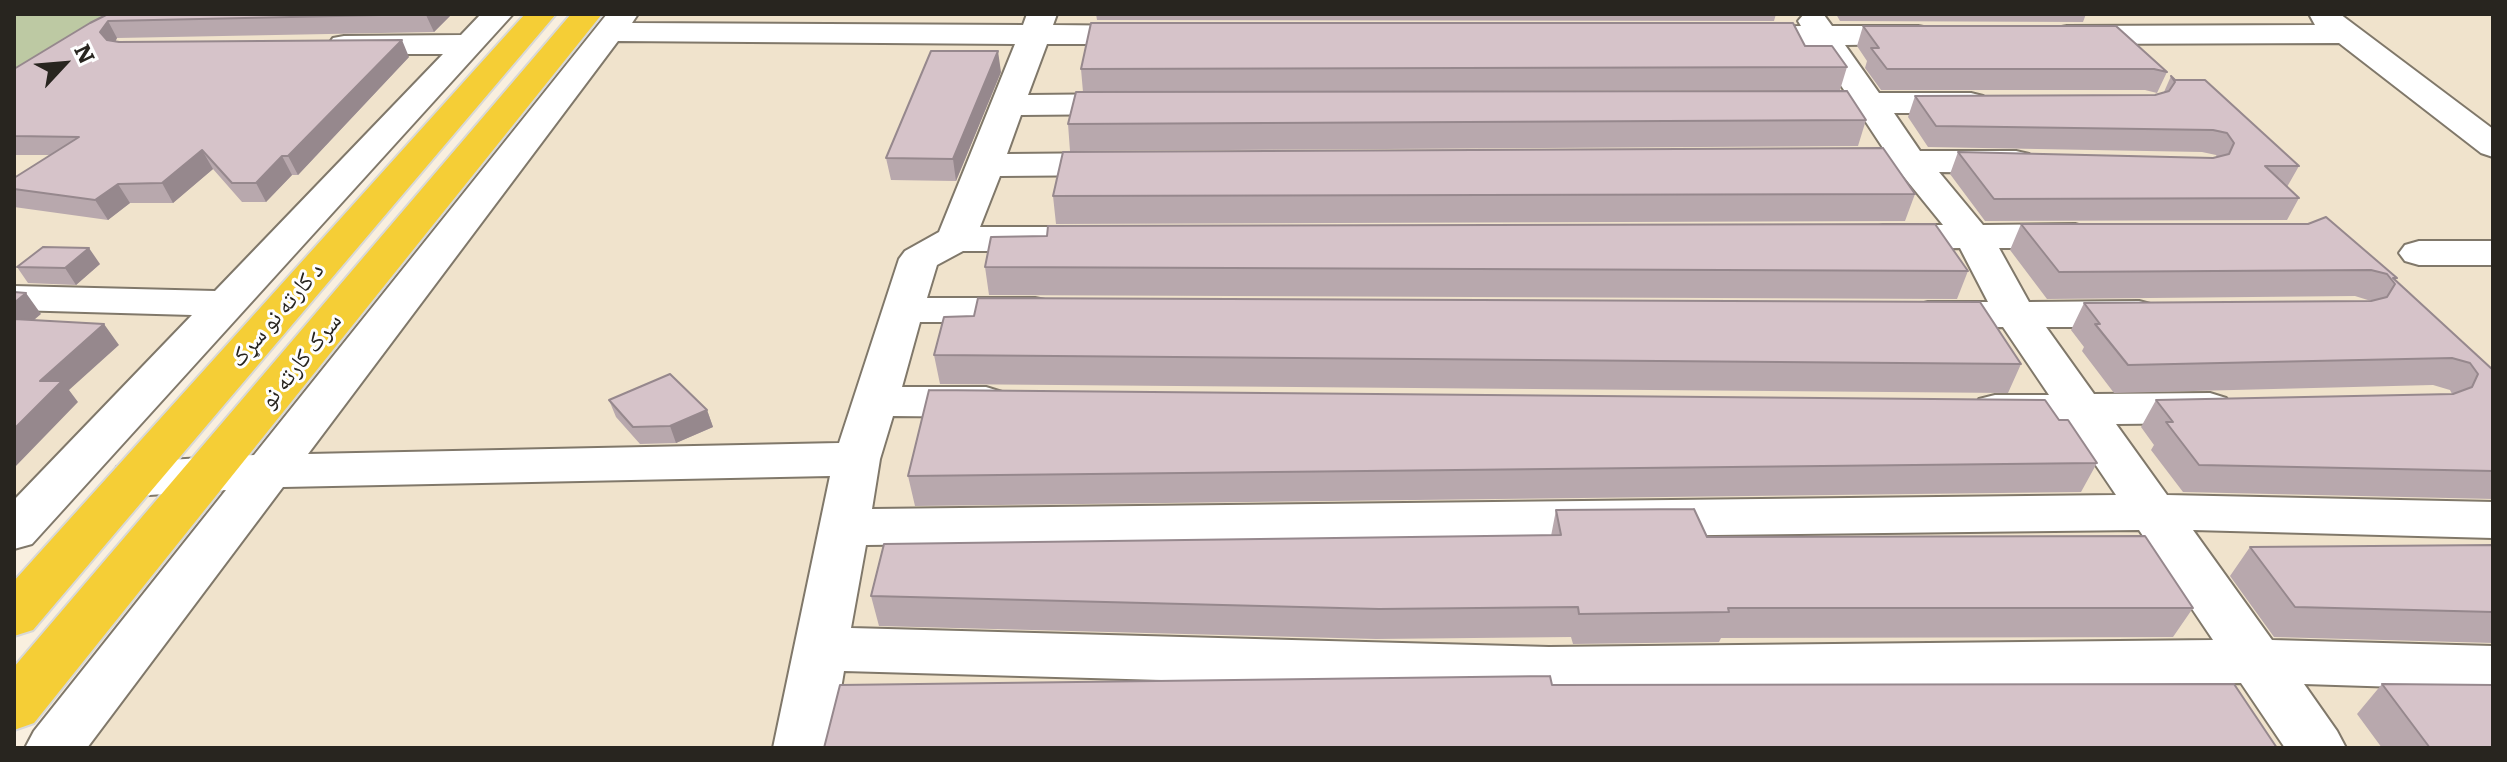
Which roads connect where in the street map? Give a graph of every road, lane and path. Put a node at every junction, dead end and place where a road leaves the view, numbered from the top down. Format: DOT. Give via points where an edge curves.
graph roads {
  1 [pos="498,14"];
  2 [pos="541,14"];
  3 [pos="2321,14"];
  4 [pos="606,20"];
  5 [pos="1039,24"];
  6 [pos="1816,25"];
  7 [pos="2347,34"];
  8 [pos="1177,35"];
  9 [pos="1950,35"];
  10 [pos="2030,35"];
  11 [pos="1713,36"];
  12 [pos="470,44"];
  13 [pos="315,46"];
  14 [pos="1760,103"];
  15 [pos="1870,103"];
  16 [pos="2007,103"];
  17 [pos="1165,104"];
  18 [pos="1009,105"];
  19 [pos="2493,146"];
  20 [pos="1909,160"];
  21 [pos="1798,161"];
  22 [pos="2048,163"];
  23 [pos="1146,164"];
  24 [pos="986,165"];
  25 [pos="2110,236"];
  26 [pos="1848,237"];
  27 [pos="1973,237"];
  28 [pos="955,239"];
  29 [pos="1081,239"];
  30 [pos="2419,253"];
  31 [pos="2493,253"];
  32 [pos="14,298"];
  33 [pos="229,304"];
  34 [pos="903,310"];
  35 [pos="1078,311"];
  36 [pos="1890,314"];
  37 [pos="2170,314"];
  38 [pos="2016,315"];
  39 [pos="875,401"];
  40 [pos="1031,402"];
  41 [pos="2258,407"];
  42 [pos="1957,410"];
  43 [pos="2083,411"];
  44 [pos="857,459"];
  45 [pos="269,471"];
  46 [pos="208,474"];
  47 [pos="134,479"];
  48 [pos="2153,512"];
  49 [pos="2493,520"];
  50 [pos="844,527"];
  51 [pos="14,531"];
  52 [pos="91,613"];
  53 [pos="14,616"];
  54 [pos="821,649"];
  55 [pos="2256,661"];
  56 [pos="2493,668"];
  57 [pos="14,707"];
  58 [pos="54,748"];
  59 [pos="802,748"];
  60 [pos="2317,748"];
  1 -- 12 [label="street"];
  2 -- 47 [label="highway, د کارته نو سړک"];
  3 -- 7 [label="street"];
  4 -- 5 [label="street"];
  4 -- 45 [label="street"];
  4 -- 46 [label="highway, سرک کارته نو"];
  5 -- 8 [label="street"];
  5 -- 18 [label="street"];
  6 -- 9 [label="street"];
  6 -- 11 [label="street"];
  6 -- 15 [label="street"];
  7 -- 10 [label="street"];
  7 -- 19 [label="street"];
  12 -- 13 [label="street"];
  12 -- 33 [label="street"];
  14 -- 15 [label="street"];
  15 -- 16 [label="street"];
  15 -- 20 [label="street"];
  17 -- 18 [label="street"];
  18 -- 24 [label="street"];
  20 -- 21 [label="street"];
  20 -- 22 [label="street"];
  20 -- 27 [label="street"];
  23 -- 24 [label="street"];
  24 -- 28 [label="street"];
  25 -- 27 [label="street"];
  26 -- 27 [label="street"];
  27 -- 38 [label="street"];
  28 -- 29 [label="street"];
  28 -- 34 [label="street" via="919,259"];
  30 -- 31 [label="street"];
  32 -- 33 [label="street"];
  33 -- 51 [label="street"];
  34 -- 35 [label="street"];
  34 -- 39 [label="street"];
  36 -- 38 [label="street"];
  37 -- 38 [label="street"];
  38 -- 43 [label="street"];
  39 -- 40 [label="street"];
  39 -- 44 [label="street"];
  41 -- 43 [label="street"];
  42 -- 43 [label="street"];
  43 -- 48 [label="street"];
  44 -- 45 [label="street"];
  44 -- 50 [label="street"];
  45 -- 46 [label="street"];
  45 -- 58 [label="street"];
  46 -- 47 [label="street"];
  46 -- 52 [label="highway, سرک کارته نو"];
  47 -- 53 [label="highway, د کارته نو سړک"];
  48 -- 49 [label="street"];
  48 -- 50 [label="street"];
  48 -- 55 [label="street"];
  50 -- 54 [label="street"];
  52 -- 53 [label="highway"];
  52 -- 57 [label="highway, سرک کارته نو"];
  54 -- 55 [label="street" via="1549,669"];
  54 -- 59 [label="street"];
  55 -- 56 [label="street"];
  55 -- 60 [label="street"];
}
